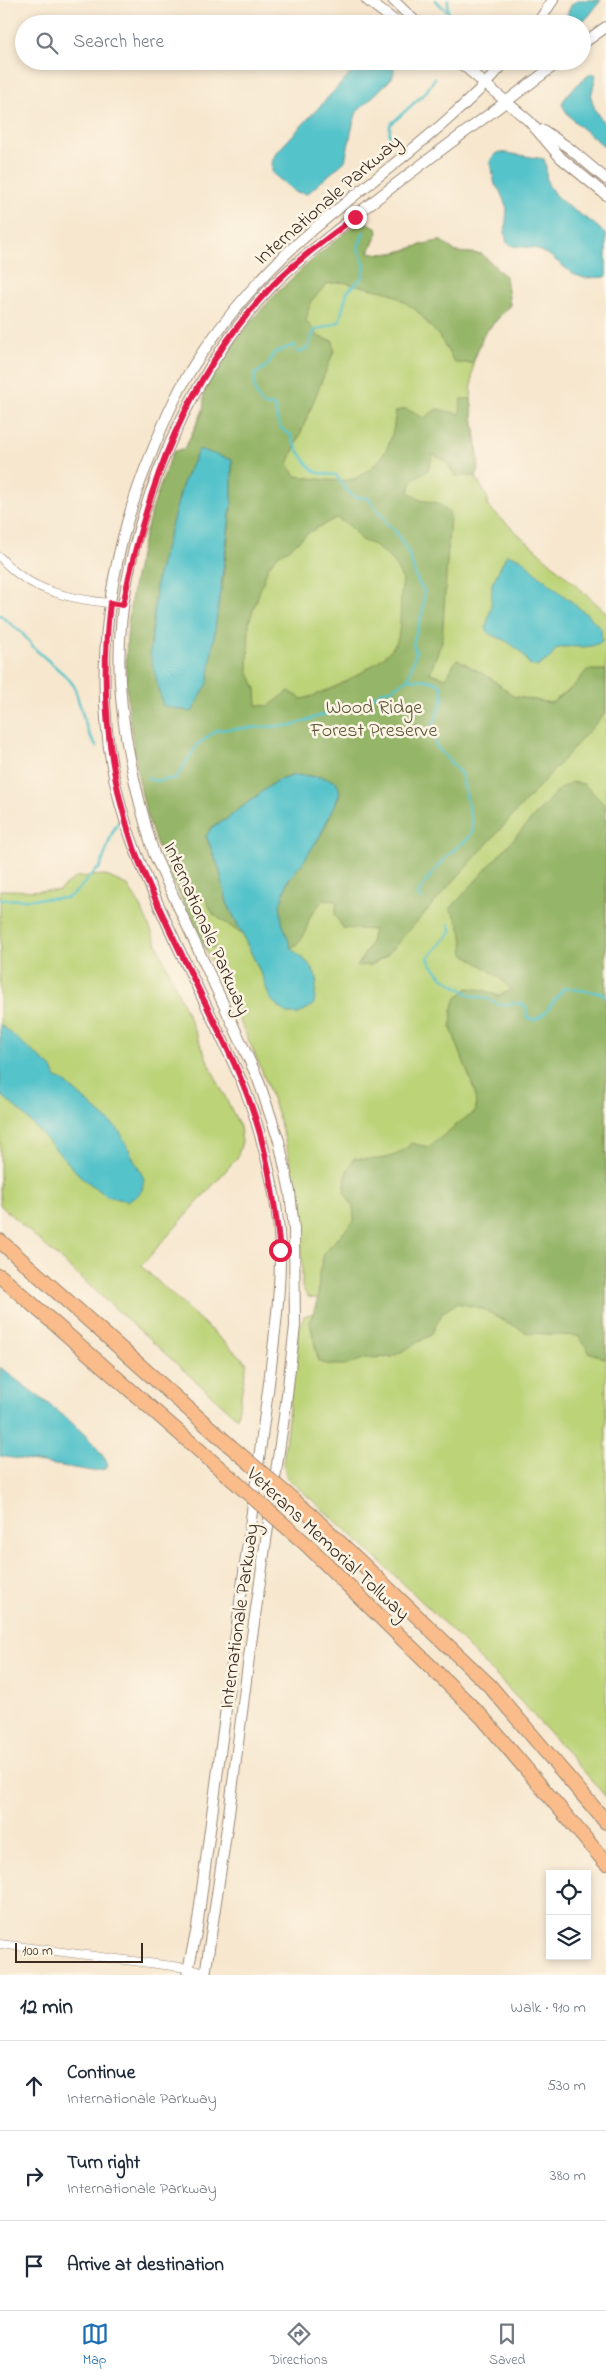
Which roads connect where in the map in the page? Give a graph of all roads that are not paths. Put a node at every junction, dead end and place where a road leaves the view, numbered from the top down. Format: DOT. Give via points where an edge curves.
graph roads {
  1 [pos="367,0"];
  2 [pos="393,0"];
  3 [pos="553,0"];
  4 [pos="387,15"];
  5 [pos="409,15"];
  6 [pos="543,15"];
  7 [pos="606,27"];
  8 [pos="591,38"];
  9 [pos="469,70"];
  10 [pos="499,70"];
  11 [pos="548,70"];
  12 [pos="487,84"];
  13 [pos="506,100"];
  14 [pos="533,124"];
  15 [pos="606,179"];
  16 [pos="606,195"];
  17 [pos="0,557"];
  18 [pos="110,603"];
  19 [pos="123,605"];
  20 [pos="115,774"];
  21 [pos="132,774"];
  22 [pos="0,1241"];
  23 [pos="0,1276"];
  24 [pos="606,1822"];
  25 [pos="606,1863"];
  26 [pos="0,1944"];
  27 [pos="187,1972"];
  28 [pos="205,1974"];
  1 -- 4 [label="street"];
  2 -- 5 [label="street"];
  3 -- 6 [label="street"];
  7 -- 8 [label="street"];
  9 -- 12 [label="street"];
  10 -- 12 [label="street, Internationale Parkway"];
  11 -- 13 [label="street, Internationale Parkway"];
  12 -- 13 [label="street"];
  12 -- 18 [label="street, Internationale Parkway" via="305,236 243,298 200,356 177,394 138,484 125,526"];
  13 -- 14 [label="street"];
  13 -- 19 [label="street, Internationale Parkway" via="304,256 249,312 205,374 172,437 146,505"];
  14 -- 15 [label="street" via="570,148"];
  14 -- 16 [label="street" via="561,158"];
  17 -- 18 [label="street" via="14,572 42,589 71,598"];
  18 -- 19 [label="street"];
  18 -- 20 [label="street, Internationale Parkway" via="104,687"];
  19 -- 21 [label="street, Internationale Parkway" via="120,680"];
  20 -- 21 [label="street"];
  20 -- 27 [label="street, Internationale Parkway" via="138,859 252,1108 268,1169 280,1250 279,1300 269,1383 197,1928"];
  21 -- 28 [label="street, Internationale Parkway" via="154,854 258,1079 279,1141 294,1229 295,1326 287,1393"];
  22 -- 24 [label="highway, Veterans Memorial Tollway, bridge" via="312,1516 489,1685"];
  23 -- 25 [label="highway, Veterans Memorial Tollway, bridge" via="307,1545 482,1717"];
  26 -- 27 [label="street"];
  27 -- 28 [label="street"];
}
